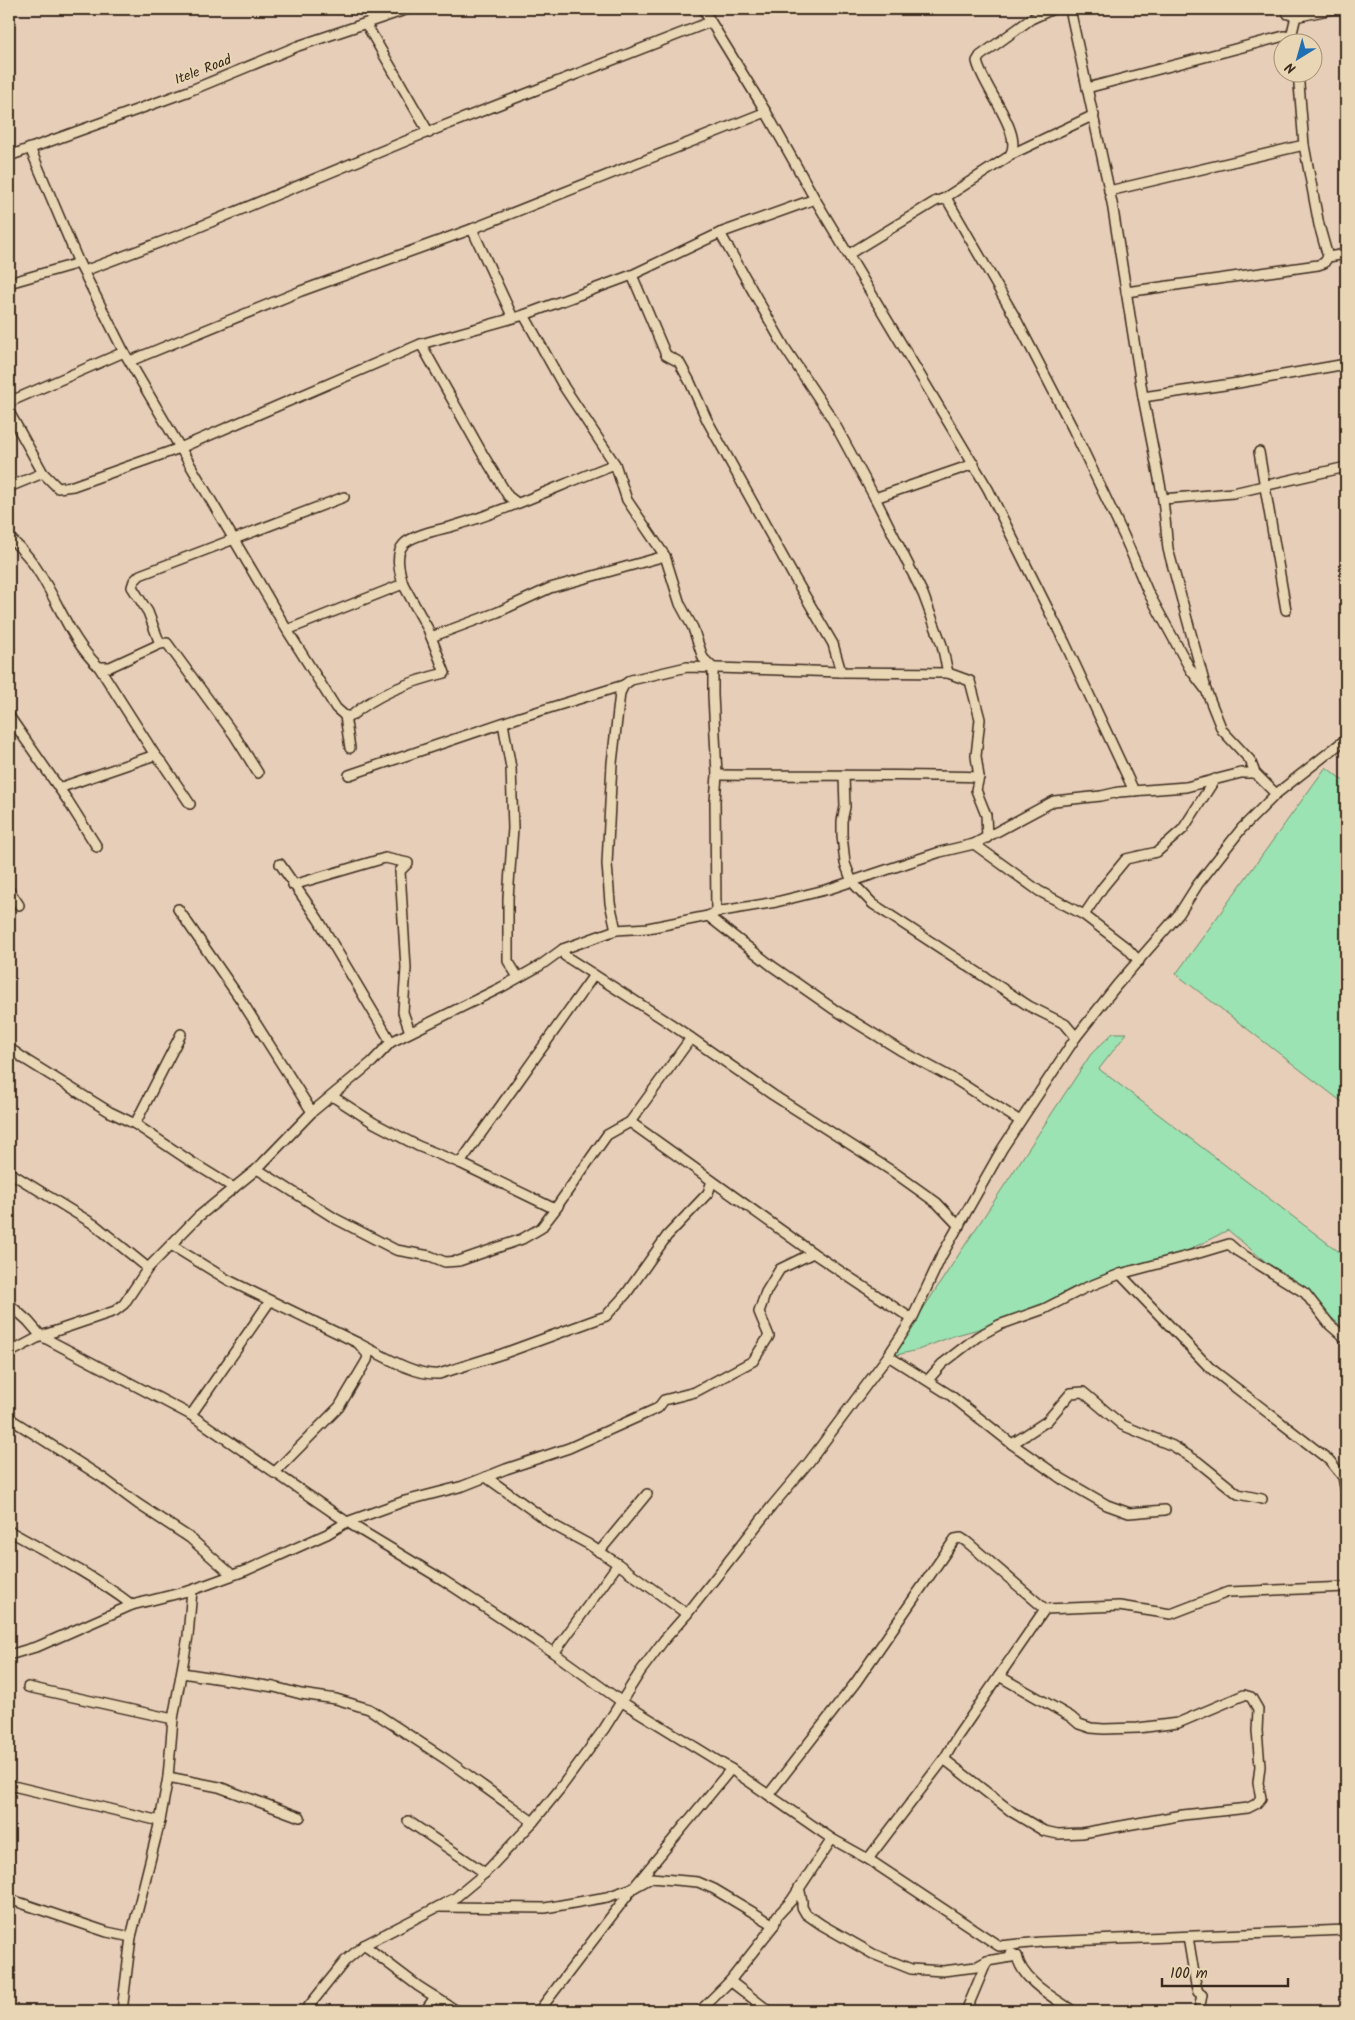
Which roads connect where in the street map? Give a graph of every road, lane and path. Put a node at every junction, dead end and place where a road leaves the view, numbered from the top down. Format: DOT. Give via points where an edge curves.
graph roads {
  1 [pos="408,9"];
  2 [pos="703,9"];
  3 [pos="1053,9"];
  4 [pos="1070,9"];
  5 [pos="1286,9"];
  6 [pos="1333,9"];
  7 [pos="1296,16"];
  8 [pos="710,22"];
  9 [pos="366,24"];
  10 [pos="1295,32"];
  11 [pos="1272,39"];
  12 [pos="1299,82"];
  13 [pos="1087,88"];
  14 [pos="766,112"];
  15 [pos="1094,115"];
  16 [pos="429,132"];
  17 [pos="1304,145"];
  18 [pos="30,148"];
  19 [pos="1012,154"];
  20 [pos="9,156"];
  21 [pos="1109,191"];
  22 [pos="815,199"];
  23 [pos="943,199"];
  24 [pos="472,229"];
  25 [pos="720,232"];
  26 [pos="849,254"];
  27 [pos="1346,254"];
  28 [pos="1328,257"];
  29 [pos="79,263"];
  30 [pos="84,271"];
  31 [pos="632,276"];
  32 [pos="9,283"];
  33 [pos="1126,292"];
  34 [pos="524,315"];
  35 [pos="513,318"];
  36 [pos="421,344"];
  37 [pos="124,352"];
  38 [pos="130,361"];
  39 [pos="1346,364"];
  40 [pos="1143,397"];
  41 [pos="9,402"];
  42 [pos="9,412"];
  43 [pos="180,448"];
  44 [pos="1259,452"];
  45 [pos="615,464"];
  46 [pos="974,464"];
  47 [pos="1346,467"];
  48 [pos="43,473"];
  49 [pos="9,487"];
  50 [pos="1265,487"];
  51 [pos="344,497"];
  52 [pos="875,498"];
  53 [pos="1163,500"];
  54 [pos="517,503"];
  55 [pos="9,537"];
  56 [pos="234,540"];
  57 [pos="665,556"];
  58 [pos="403,584"];
  59 [pos="1286,610"];
  60 [pos="287,630"];
  61 [pos="432,636"];
  62 [pos="160,644"];
  63 [pos="99,667"];
  64 [pos="713,668"];
  65 [pos="841,672"];
  66 [pos="948,673"];
  67 [pos="624,685"];
  68 [pos="1206,690"];
  69 [pos="9,716"];
  70 [pos="345,716"];
  71 [pos="503,723"];
  72 [pos="1346,740"];
  73 [pos="350,748"];
  74 [pos="155,755"];
  75 [pos="258,773"];
  76 [pos="1255,773"];
  77 [pos="348,775"];
  78 [pos="717,775"];
  79 [pos="844,776"];
  80 [pos="979,777"];
  81 [pos="1215,779"];
  82 [pos="59,788"];
  83 [pos="1134,791"];
  84 [pos="1276,794"];
  85 [pos="190,804"];
  86 [pos="988,838"];
  87 [pos="974,844"];
  88 [pos="97,847"];
  89 [pos="280,864"];
  90 [pos="852,882"];
  91 [pos="293,885"];
  92 [pos="9,890"];
  93 [pos="19,905"];
  94 [pos="178,909"];
  95 [pos="712,914"];
  96 [pos="1084,915"];
  97 [pos="616,930"];
  98 [pos="563,949"];
  99 [pos="1139,961"];
  100 [pos="594,975"];
  101 [pos="518,977"];
  102 [pos="410,1032"];
  103 [pos="181,1034"];
  104 [pos="1076,1037"];
  105 [pos="691,1038"];
  106 [pos="391,1042"];
  107 [pos="9,1048"];
  108 [pos="332,1096"];
  109 [pos="312,1112"];
  110 [pos="1020,1121"];
  111 [pos="630,1122"];
  112 [pos="135,1124"];
  113 [pos="460,1163"];
  114 [pos="257,1169"];
  115 [pos="9,1172"];
  116 [pos="712,1181"];
  117 [pos="234,1188"];
  118 [pos="561,1201"];
  119 [pos="959,1226"];
  120 [pos="171,1245"];
  121 [pos="813,1253"];
  122 [pos="148,1268"];
  123 [pos="1120,1274"];
  124 [pos="270,1301"];
  125 [pos="9,1304"];
  126 [pos="912,1319"];
  127 [pos="41,1336"];
  128 [pos="1346,1339"];
  129 [pos="358,1343"];
  130 [pos="9,1352"];
  131 [pos="888,1356"];
  132 [pos="928,1380"];
  133 [pos="191,1416"];
  134 [pos="9,1418"];
  135 [pos="1012,1444"];
  136 [pos="274,1473"];
  137 [pos="486,1477"];
  138 [pos="1346,1492"];
  139 [pos="647,1494"];
  140 [pos="1262,1499"];
  141 [pos="1165,1510"];
  142 [pos="347,1522"];
  143 [pos="9,1531"];
  144 [pos="599,1552"];
  145 [pos="618,1564"];
  146 [pos="231,1574"];
  147 [pos="1346,1587"];
  148 [pos="192,1590"];
  149 [pos="132,1605"];
  150 [pos="1045,1609"];
  151 [pos="687,1614"];
  152 [pos="554,1653"];
  153 [pos="9,1655"];
  154 [pos="182,1672"];
  155 [pos="1000,1676"];
  156 [pos="28,1687"];
  157 [pos="622,1702"];
  158 [pos="173,1719"];
  159 [pos="944,1759"];
  160 [pos="731,1769"];
  161 [pos="168,1777"];
  162 [pos="9,1785"];
  163 [pos="769,1794"];
  164 [pos="300,1817"];
  165 [pos="408,1820"];
  166 [pos="160,1821"];
  167 [pos="533,1822"];
  168 [pos="832,1839"];
  169 [pos="868,1859"];
  170 [pos="485,1873"];
  171 [pos="799,1887"];
  172 [pos="633,1888"];
  173 [pos="455,1898"];
  174 [pos="9,1899"];
  175 [pos="436,1907"];
  176 [pos="472,1908"];
  177 [pos="774,1925"];
  178 [pos="1346,1930"];
  179 [pos="131,1936"];
  180 [pos="1188,1936"];
  181 [pos="364,1945"];
  182 [pos="1000,1946"];
  183 [pos="1017,1956"];
  184 [pos="987,1961"];
  185 [pos="730,1981"];
  186 [pos="435,1997"];
  187 [pos="1200,2005"];
  188 [pos="122,2011"];
  189 [pos="305,2011"];
  190 [pos="425,2011"];
  191 [pos="457,2011"];
  192 [pos="539,2011"];
  193 [pos="700,2011"];
  194 [pos="769,2011"];
  195 [pos="966,2011"];
  196 [pos="1073,2011"];
  1 -- 9 [label="street, Itele Road"];
  2 -- 8 [label="street"];
  3 -- 19 [label="street" via="1031,19 976,61 1010,127 1014,141"];
  4 -- 13 [label="street"];
  5 -- 7 [label="street" via="1288,14"];
  6 -- 7 [label="street"];
  7 -- 10 [label="street"];
  8 -- 14 [label="street"];
  8 -- 16 [label="street"];
  9 -- 16 [label="street"];
  9 -- 18 [label="street, Itele Road" via="298,46 188,91"];
  11 -- 13 [label="street"];
  12 -- 17 [label="street"];
  13 -- 15 [label="street"];
  14 -- 22 [label="street"];
  14 -- 24 [label="street"];
  15 -- 19 [label="street"];
  15 -- 21 [label="street"];
  16 -- 30 [label="street"];
  17 -- 21 [label="street"];
  17 -- 28 [label="street"];
  18 -- 20 [label="street, Itele Road"];
  18 -- 29 [label="street"];
  19 -- 23 [label="street"];
  21 -- 33 [label="street"];
  22 -- 25 [label="street"];
  22 -- 26 [label="street"];
  23 -- 26 [label="street"];
  23 -- 68 [label="street" via="948,200 953,208 1016,319 1073,429 1148,592 1190,670"];
  24 -- 35 [label="street"];
  24 -- 38 [label="street" via="301,291"];
  25 -- 31 [label="street"];
  25 -- 52 [label="street" via="785,348 831,417"];
  26 -- 46 [label="street"];
  27 -- 28 [label="street"];
  28 -- 33 [label="street" via="1318,266"];
  29 -- 30 [label="street"];
  29 -- 32 [label="street"];
  30 -- 37 [label="street"];
  31 -- 34 [label="street"];
  31 -- 65 [label="street" via="666,355 679,362 707,420 833,644"];
  33 -- 40 [label="street"];
  34 -- 35 [label="street"];
  34 -- 45 [label="street" via="564,388"];
  35 -- 36 [label="street"];
  36 -- 43 [label="street"];
  36 -- 54 [label="street" via="482,453 508,496"];
  37 -- 38 [label="street"];
  37 -- 41 [label="street"];
  38 -- 43 [label="street"];
  39 -- 40 [label="street"];
  40 -- 53 [label="street"];
  42 -- 48 [label="street"];
  43 -- 48 [label="street" via="65,488 58,488"];
  43 -- 56 [label="street"];
  44 -- 50 [label="street"];
  45 -- 54 [label="street"];
  45 -- 57 [label="street" via="627,500"];
  46 -- 52 [label="street"];
  46 -- 83 [label="street" via="1065,643"];
  47 -- 50 [label="street"];
  48 -- 49 [label="street"];
  50 -- 53 [label="street"];
  50 -- 59 [label="street"];
  51 -- 56 [label="street"];
  52 -- 66 [label="street" via="923,594 942,645"];
  53 -- 68 [label="street" via="1168,549"];
  54 -- 58 [label="street" via="404,543 399,567"];
  55 -- 63 [label="street" via="33,563 67,623"];
  56 -- 60 [label="street"];
  56 -- 62 [label="street" via="134,580 132,587 148,612"];
  57 -- 61 [label="street" via="550,588 498,612"];
  57 -- 64 [label="street" via="680,604 693,628 703,658"];
  58 -- 60 [label="street"];
  58 -- 61 [label="street"];
  60 -- 70 [label="street" via="336,708"];
  61 -- 70 [label="street" via="444,673 411,681"];
  62 -- 63 [label="street" via="110,667"];
  62 -- 75 [label="street" via="166,643 171,647"];
  63 -- 74 [label="street"];
  64 -- 65 [label="street"];
  64 -- 67 [label="street" via="687,667 631,680"];
  64 -- 78 [label="street"];
  65 -- 66 [label="street"];
  66 -- 80 [label="street" via="970,681 980,719 976,756"];
  67 -- 71 [label="street"];
  67 -- 97 [label="street" via="620,693 612,764 608,855 610,903"];
  68 -- 76 [label="street" via="1222,730 1250,760"];
  69 -- 82 [label="street"];
  70 -- 73 [label="street"];
  71 -- 77 [label="street"];
  71 -- 101 [label="street" via="511,768 513,828 508,961"];
  72 -- 84 [label="street"];
  74 -- 82 [label="street"];
  74 -- 85 [label="street"];
  76 -- 81 [label="street"];
  76 -- 84 [label="street"];
  78 -- 79 [label="street"];
  78 -- 95 [label="street"];
  79 -- 80 [label="street"];
  79 -- 90 [label="street" via="842,835 845,864"];
  80 -- 86 [label="street" via="976,790 986,815"];
  81 -- 83 [label="street" via="1186,787"];
  81 -- 96 [label="street" via="1184,829 1157,852 1126,859"];
  82 -- 88 [label="street"];
  83 -- 86 [label="street" via="1054,801"];
  84 -- 99 [label="street" via="1242,828 1179,914"];
  86 -- 87 [label="street"];
  87 -- 90 [label="street"];
  87 -- 96 [label="street" via="1039,891"];
  89 -- 91 [label="street"];
  90 -- 95 [label="street" via="776,902"];
  90 -- 104 [label="street" via="872,904 1030,1006 1065,1024"];
  91 -- 102 [label="street" via="385,858 408,863 400,871 406,968 404,1012"];
  91 -- 106 [label="street" via="318,920"];
  92 -- 93 [label="street"];
  94 -- 109 [label="street"];
  95 -- 97 [label="street" via="648,928"];
  95 -- 110 [label="street" via="772,966 835,1010"];
  96 -- 99 [label="street" via="1128,948"];
  97 -- 98 [label="street"];
  98 -- 100 [label="street" via="565,956"];
  98 -- 101 [label="street"];
  99 -- 104 [label="street"];
  100 -- 105 [label="street"];
  100 -- 113 [label="street"];
  101 -- 102 [label="street"];
  102 -- 106 [label="street"];
  103 -- 112 [label="street"];
  104 -- 110 [label="street"];
  105 -- 111 [label="street"];
  105 -- 119 [label="street" via="895,1173 937,1203"];
  106 -- 108 [label="street"];
  107 -- 112 [label="street" via="101,1107"];
  108 -- 109 [label="street"];
  108 -- 113 [label="street" via="374,1123"];
  109 -- 114 [label="street"];
  110 -- 119 [label="street"];
  111 -- 116 [label="street"];
  111 -- 118 [label="street" via="606,1135"];
  112 -- 117 [label="street"];
  113 -- 118 [label="street" via="555,1209"];
  114 -- 117 [label="street"];
  114 -- 118 [label="street" via="336,1219 396,1250 445,1262 459,1261 522,1239 542,1228"];
  115 -- 122 [label="street" via="95,1225"];
  116 -- 121 [label="street"];
  116 -- 129 [label="street" via="708,1193 667,1236 626,1294 606,1316 439,1374 417,1371"];
  117 -- 120 [label="street" via="198,1217"];
  119 -- 126 [label="street"];
  120 -- 122 [label="street"];
  120 -- 124 [label="street"];
  121 -- 126 [label="street"];
  121 -- 137 [label="street" via="780,1269 766,1292 759,1312 769,1336 753,1361 695,1392 664,1400 658,1408 569,1448"];
  122 -- 127 [label="street" via="124,1304 114,1311"];
  123 -- 128 [label="street" via="1229,1244 1305,1293 1330,1325"];
  123 -- 132 [label="street" via="977,1337 942,1364"];
  123 -- 138 [label="street" via="1209,1367 1329,1460 1343,1477"];
  124 -- 129 [label="street"];
  124 -- 133 [label="street"];
  125 -- 127 [label="street"];
  126 -- 131 [label="street"];
  127 -- 130 [label="street"];
  127 -- 133 [label="street"];
  129 -- 136 [label="street" via="368,1355 367,1360 339,1407"];
  131 -- 132 [label="street"];
  131 -- 151 [label="street" via="809,1462"];
  132 -- 135 [label="street"];
  133 -- 136 [label="street"];
  134 -- 146 [label="street" via="190,1538"];
  135 -- 140 [label="street" via="1048,1421 1071,1393 1082,1392 1122,1426 1173,1446 1238,1494"];
  135 -- 141 [label="street" via="1107,1505 1129,1513"];
  136 -- 142 [label="street"];
  137 -- 142 [label="street"];
  137 -- 144 [label="street"];
  139 -- 144 [label="street"];
  142 -- 146 [label="street" via="247,1570"];
  142 -- 152 [label="street"];
  143 -- 149 [label="street" via="70,1564"];
  144 -- 145 [label="street"];
  145 -- 151 [label="street"];
  145 -- 152 [label="street"];
  146 -- 148 [label="street"];
  147 -- 150 [label="street" via="1228,1592 1171,1614 1118,1606"];
  148 -- 149 [label="street"];
  148 -- 154 [label="street"];
  149 -- 153 [label="street" via="39,1646"];
  150 -- 155 [label="street"];
  150 -- 163 [label="street" via="967,1542 955,1539 856,1682"];
  151 -- 157 [label="street" via="640,1672"];
  152 -- 157 [label="street"];
  154 -- 158 [label="street"];
  154 -- 167 [label="street" via="336,1699 369,1709"];
  155 -- 159 [label="street"];
  155 -- 159 [label="street" via="1091,1728 1138,1728 1178,1723 1244,1695 1251,1697 1258,1709 1261,1798 1248,1808 1058,1834 1044,1831 1012,1812"];
  156 -- 158 [label="street"];
  157 -- 160 [label="street"];
  157 -- 167 [label="street"];
  158 -- 161 [label="street"];
  159 -- 169 [label="street"];
  160 -- 163 [label="street"];
  160 -- 172 [label="street"];
  161 -- 164 [label="street" via="220,1787"];
  161 -- 166 [label="street"];
  162 -- 166 [label="street"];
  163 -- 168 [label="street"];
  165 -- 170 [label="street"];
  166 -- 179 [label="street"];
  167 -- 170 [label="street"];
  168 -- 169 [label="street"];
  168 -- 171 [label="street"];
  169 -- 182 [label="street"];
  170 -- 173 [label="street"];
  171 -- 177 [label="street"];
  171 -- 184 [label="street" via="806,1914 873,1954 911,1969 943,1972 976,1967"];
  172 -- 176 [label="street" via="606,1897 545,1908"];
  172 -- 177 [label="street" via="651,1878 698,1882"];
  172 -- 192 [label="street"];
  173 -- 175 [label="street"];
  173 -- 176 [label="street"];
  174 -- 179 [label="street" via="107,1932"];
  175 -- 176 [label="street"];
  175 -- 181 [label="street"];
  177 -- 185 [label="street"];
  178 -- 180 [label="street"];
  179 -- 188 [label="street"];
  180 -- 182 [label="street"];
  180 -- 187 [label="street" via="1196,1985 1202,1995"];
  181 -- 186 [label="street"];
  181 -- 189 [label="street" via="345,1961"];
  182 -- 183 [label="street"];
  183 -- 184 [label="street"];
  183 -- 196 [label="street" via="1019,1966 1034,1982"];
  184 -- 195 [label="street"];
  185 -- 193 [label="street"];
  185 -- 194 [label="street"];
  186 -- 190 [label="street"];
  186 -- 191 [label="street"];
}
